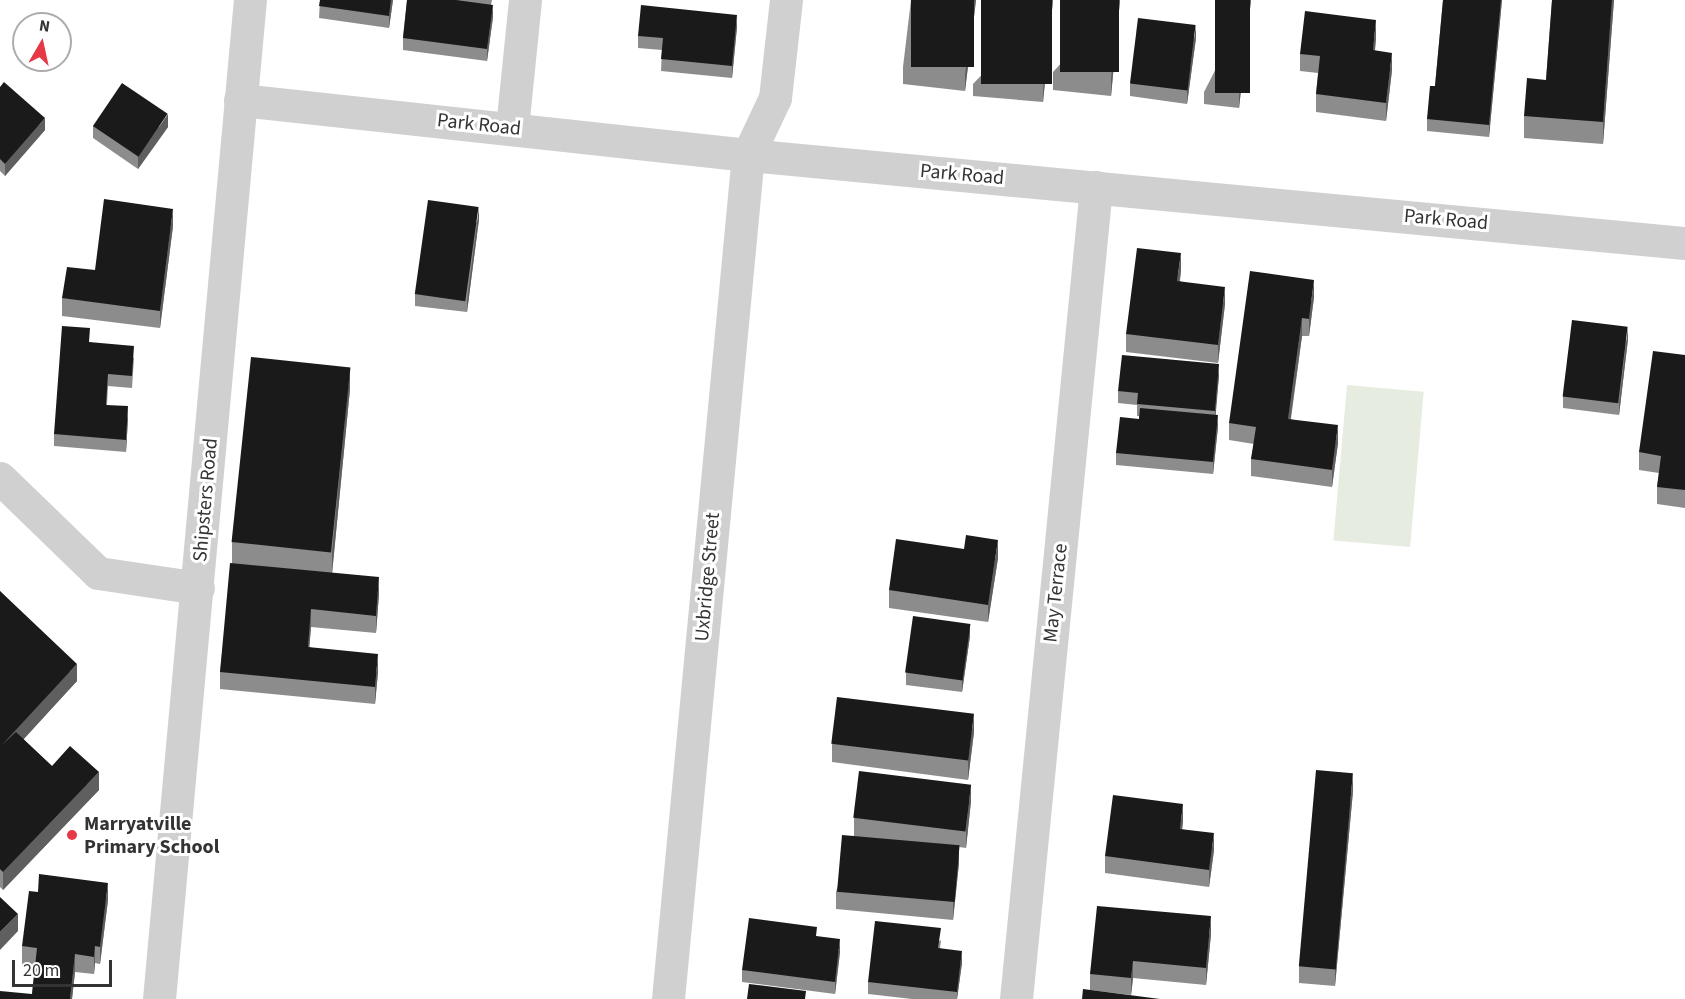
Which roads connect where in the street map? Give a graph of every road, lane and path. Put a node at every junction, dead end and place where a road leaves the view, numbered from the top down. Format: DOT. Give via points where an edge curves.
graph roads {
  1 [pos="250,0"];
  2 [pos="525,0"];
  3 [pos="786,0"];
  4 [pos="240,100"];
  5 [pos="512,128"];
  6 [pos="748,155"];
  7 [pos="1096,187"];
  8 [pos="1685,243"];
  9 [pos="0,478"];
  10 [pos="198,588"];
  11 [pos="159,999"];
  12 [pos="668,999"];
  13 [pos="1016,999"];
  1 -- 4 [label="street, Shipsters Road"];
  2 -- 5 [label="street"];
  3 -- 6 [label="street, Uxbridge Street" via="775,98"];
  4 -- 5 [label="street, Park Road"];
  4 -- 10 [label="street, Shipsters Road"];
  5 -- 6 [label="street, Park Road"];
  6 -- 7 [label="street, Park Road"];
  6 -- 12 [label="street, Uxbridge Street"];
  7 -- 8 [label="street, Park Road"];
  7 -- 13 [label="street, May Terrace"];
  9 -- 10 [label="street" via="98,573"];
  10 -- 11 [label="street, Shipsters Road"];
}
